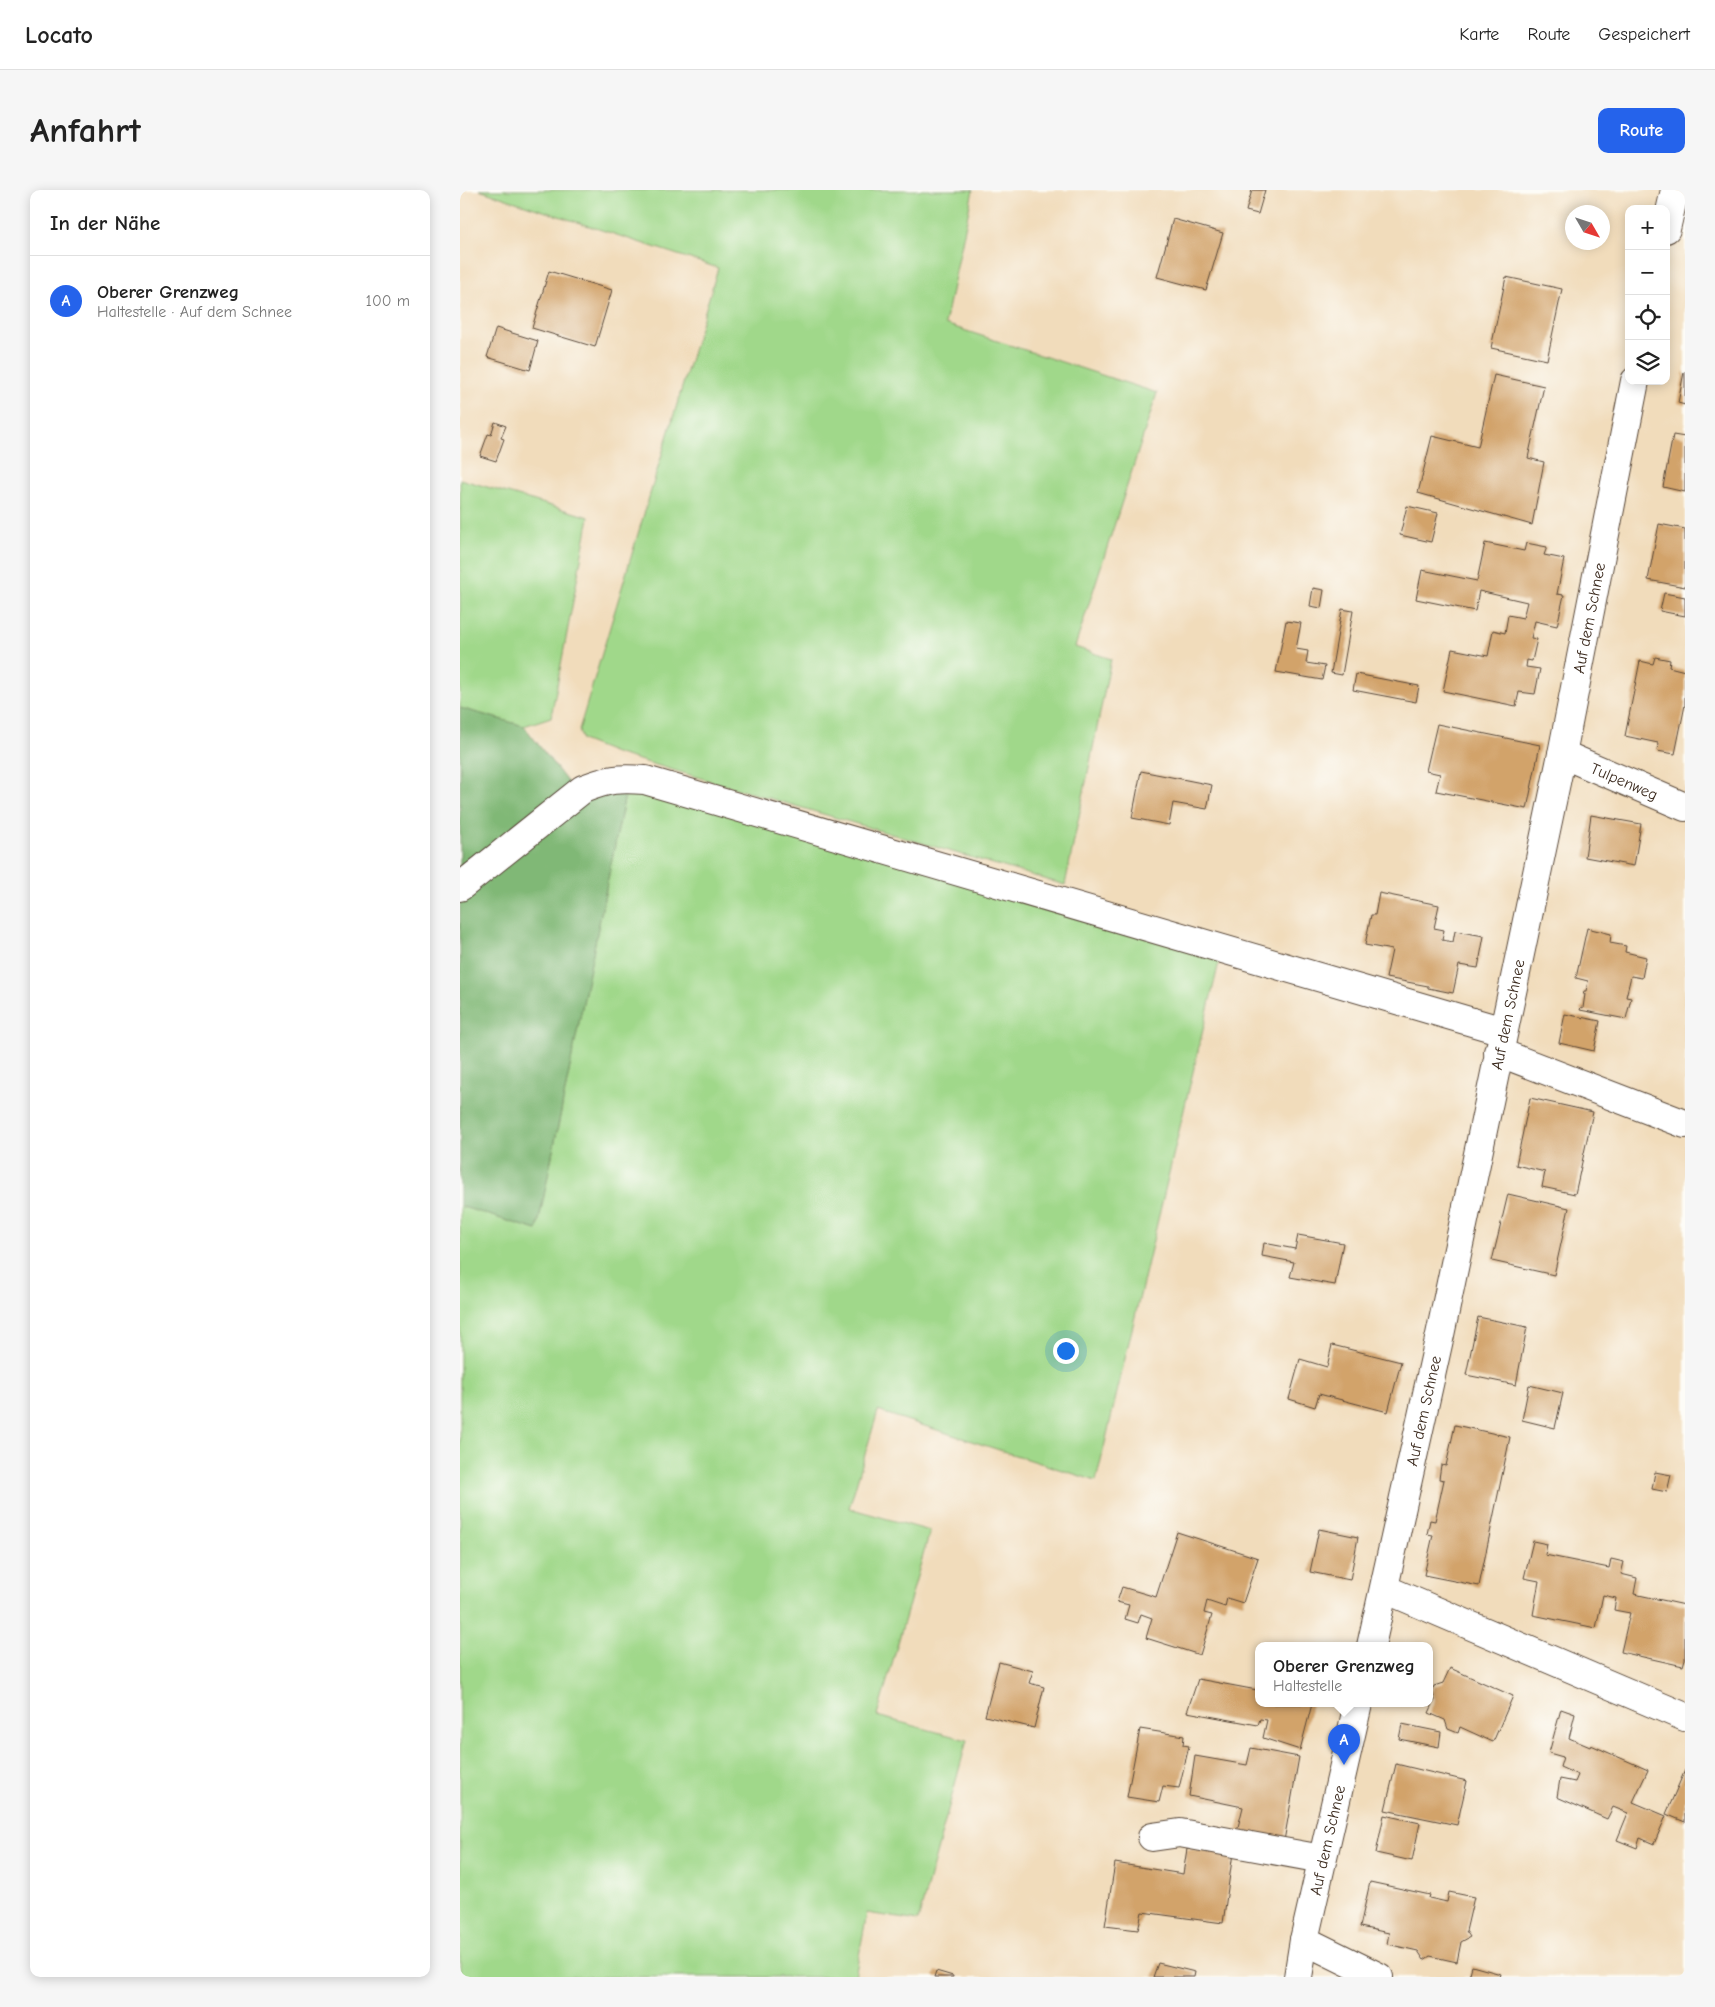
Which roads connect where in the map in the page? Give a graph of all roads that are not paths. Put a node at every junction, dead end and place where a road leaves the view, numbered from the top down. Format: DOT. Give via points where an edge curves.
graph roads {
  1 [pos="1675,190"];
  2 [pos="1670,212"];
  3 [pos="1634,385"];
  4 [pos="1562,754"];
  5 [pos="1685,806"];
  6 [pos="460,887"];
  7 [pos="1500,1042"];
  8 [pos="1685,1124"];
  9 [pos="1385,1589"];
  10 [pos="1372,1642"];
  11 [pos="1357,1707"];
  12 [pos="1685,1716"];
  13 [pos="1152,1837"];
  14 [pos="1322,1859"];
  15 [pos="1304,1940"];
  16 [pos="1298,1977"];
  17 [pos="1379,1977"];
  1 -- 2 [label="street"];
  3 -- 4 [label="street, Auf dem Schnee"];
  4 -- 5 [label="street, Tulpenweg"];
  4 -- 7 [label="street, Auf dem Schnee"];
  6 -- 7 [label="street" via="583,789 606,779 645,780"];
  7 -- 8 [label="street"];
  7 -- 9 [label="street, Auf dem Schnee"];
  9 -- 10 [label="street, Auf dem Schnee"];
  9 -- 12 [label="street"];
  11 -- 14 [label="street, Auf dem Schnee"];
  13 -- 14 [label="street" via="1180,1833"];
  14 -- 15 [label="street, Auf dem Schnee"];
  15 -- 16 [label="street, Auf dem Schnee"];
  15 -- 17 [label="street"];
}
